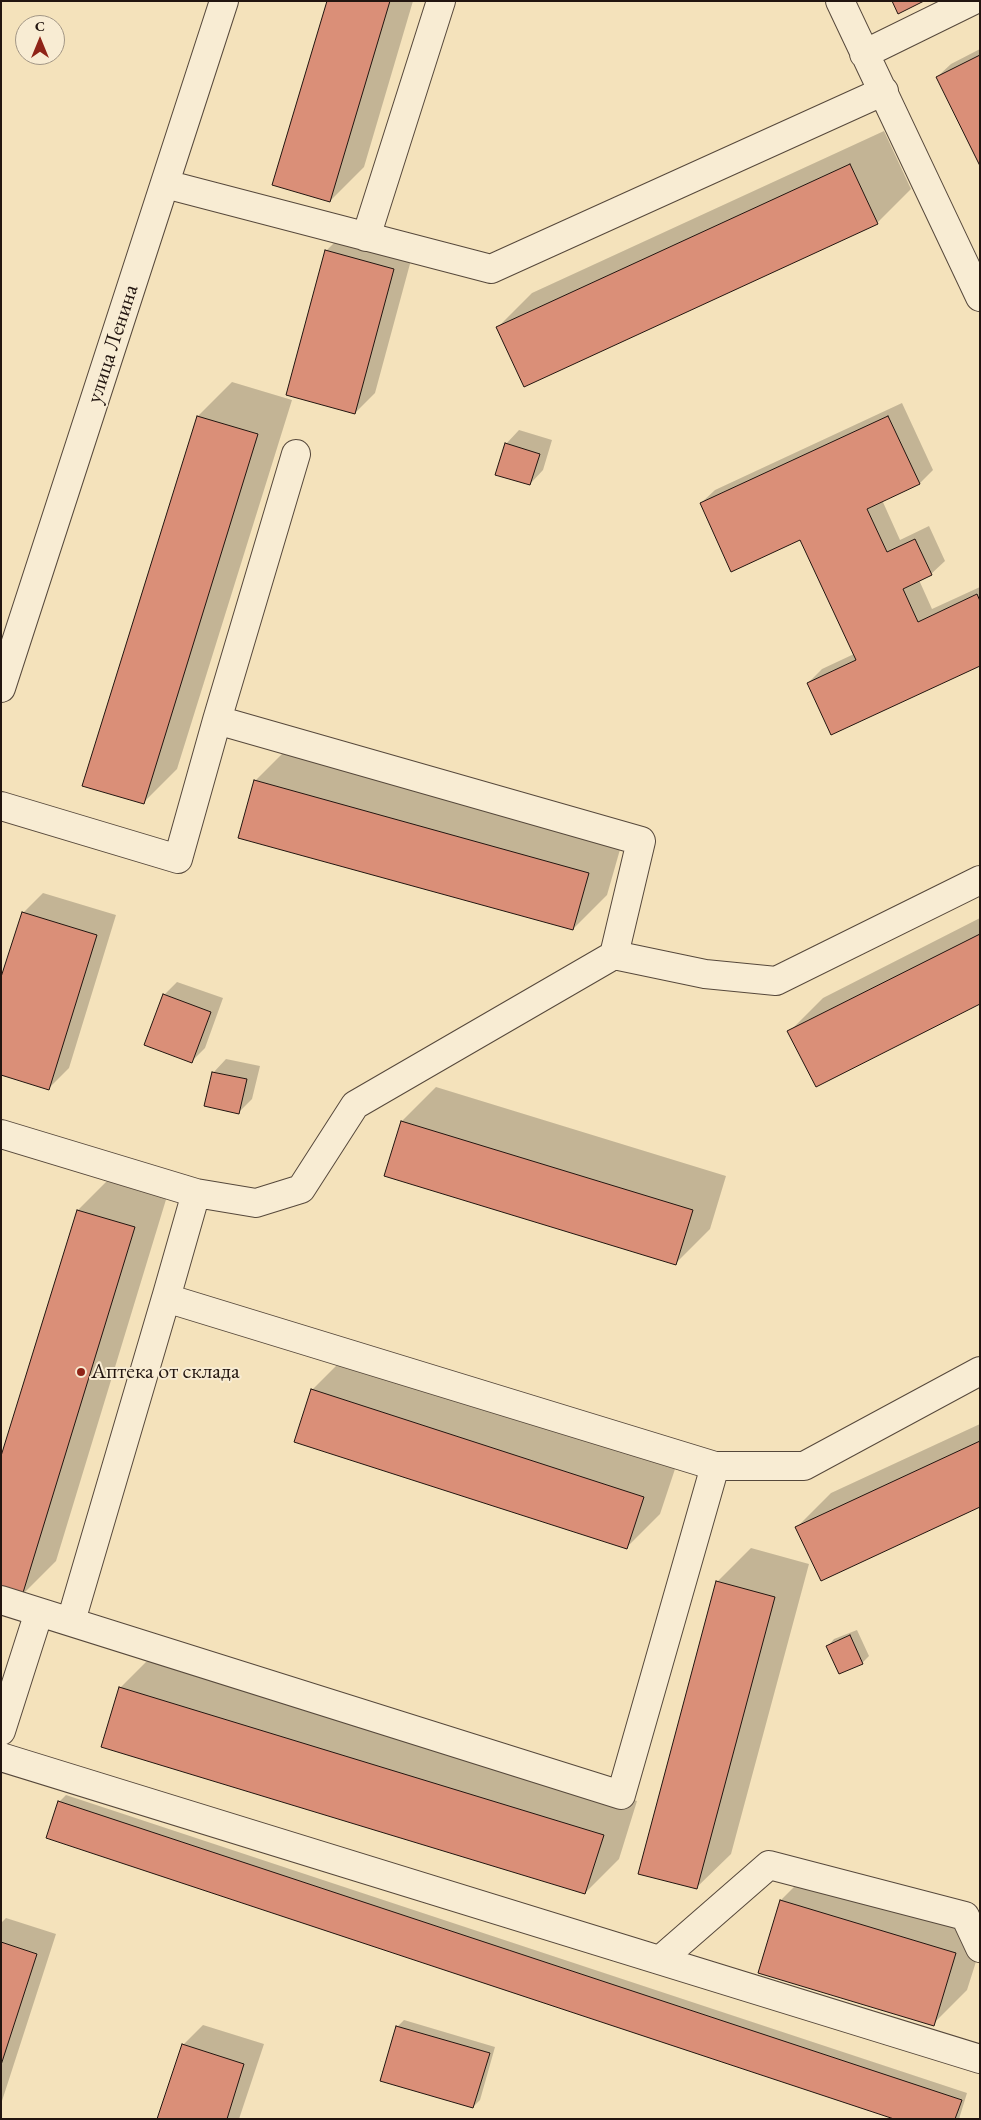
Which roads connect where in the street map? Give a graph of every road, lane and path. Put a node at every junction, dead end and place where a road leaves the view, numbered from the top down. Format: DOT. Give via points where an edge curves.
graph roads {
  1 [pos="224,1"];
  2 [pos="441,1"];
  3 [pos="840,1"];
  4 [pos="972,1"];
  5 [pos="864,54"];
  6 [pos="884,91"];
  7 [pos="165,184"];
  8 [pos="366,237"];
  9 [pos="971,255"];
  10 [pos="980,297"];
  11 [pos="296,454"];
  12 [pos="1,688"];
  13 [pos="217,720"];
  14 [pos="1,806"];
  15 [pos="980,880"];
  16 [pos="614,955"];
  17 [pos="1,1134"];
  18 [pos="196,1193"];
  19 [pos="166,1298"];
  20 [pos="980,1371"];
  21 [pos="715,1466"];
  22 [pos="1,1600"];
  23 [pos="39,1612"];
  24 [pos="71,1622"];
  25 [pos="1,1731"];
  26 [pos="1,1757"];
  27 [pos="980,1948"];
  28 [pos="660,1960"];
  29 [pos="980,2059"];
  1 -- 7 [label="street, улица Ленина"];
  2 -- 8 [label="street"];
  3 -- 5 [label="street"];
  4 -- 5 [label="street"];
  5 -- 6 [label="street"];
  6 -- 8 [label="street" via="491,269"];
  6 -- 9 [label="street"];
  7 -- 8 [label="street"];
  7 -- 12 [label="street, улица Ленина"];
  9 -- 10 [label="street"];
  11 -- 13 [label="street"];
  13 -- 14 [label="street" via="178,859"];
  13 -- 16 [label="street" via="641,841"];
  15 -- 16 [label="street" via="776,981 705,974"];
  16 -- 18 [label="street" via="355,1105 301,1189 256,1203"];
  17 -- 18 [label="street"];
  18 -- 19 [label="street"];
  19 -- 21 [label="street"];
  19 -- 24 [label="street"];
  20 -- 21 [label="street" via="804,1466"];
  21 -- 24 [label="street" via="621,1794"];
  22 -- 23 [label="street"];
  23 -- 24 [label="street"];
  23 -- 25 [label="street"];
  26 -- 28 [label="street"];
  27 -- 28 [label="street" via="965,1916 769,1864"];
  28 -- 29 [label="street"];
}
